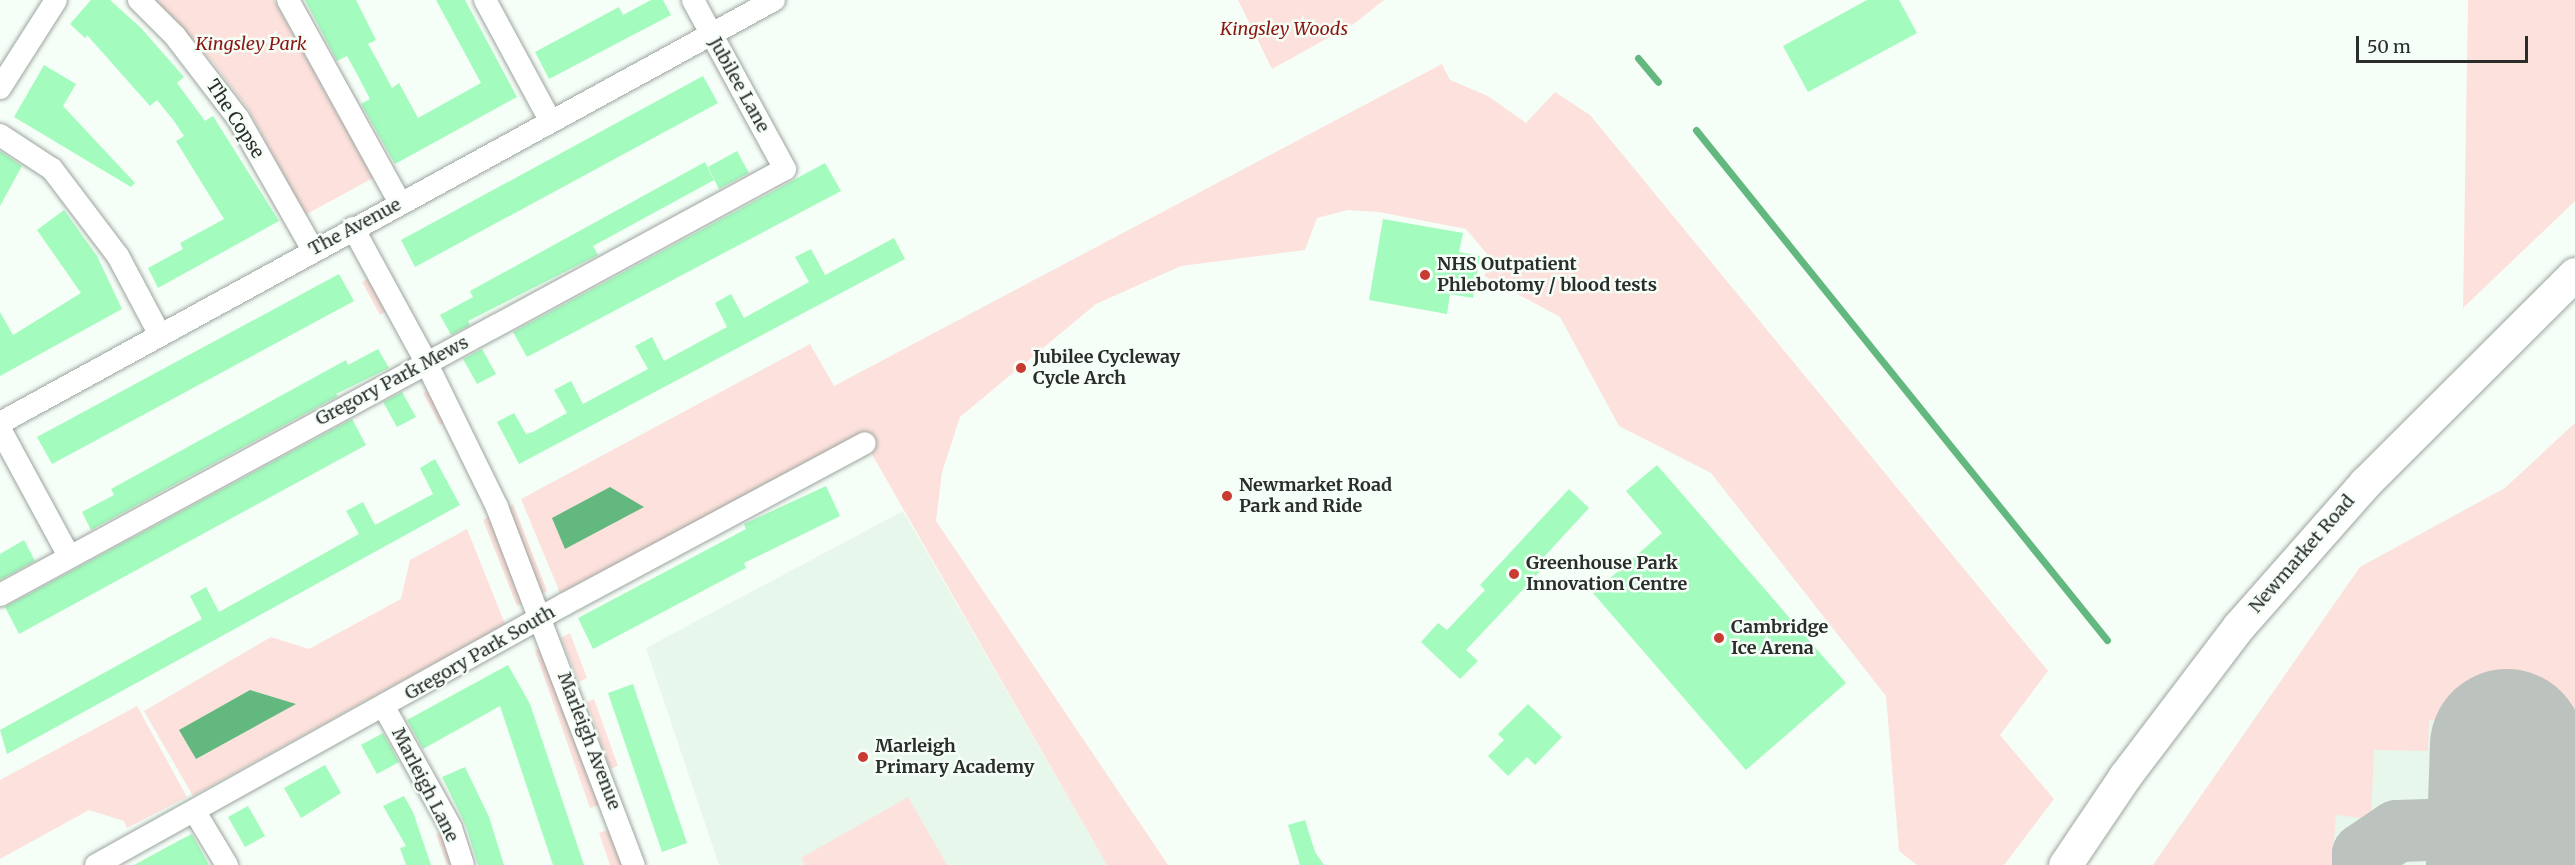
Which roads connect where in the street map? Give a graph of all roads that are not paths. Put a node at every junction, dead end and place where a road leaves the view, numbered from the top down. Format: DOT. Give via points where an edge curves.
graph roads {
  1 [pos="56,0"];
  2 [pos="139,0"];
  3 [pos="288,0"];
  4 [pos="485,0"];
  5 [pos="693,0"];
  6 [pos="774,0"];
  7 [pos="711,33"];
  8 [pos="0,88"];
  9 [pos="550,120"];
  10 [pos="0,135"];
  11 [pos="785,170"];
  12 [pos="400,203"];
  13 [pos="352,228"];
  14 [pos="313,250"];
  15 [pos="2575,274"];
  16 [pos="160,335"];
  17 [pos="426,362"];
  18 [pos="0,423"];
  19 [pos="0,429"];
  20 [pos="866,443"];
  21 [pos="69,556"];
  22 [pos="0,594"];
  23 [pos="541,617"];
  24 [pos="384,707"];
  25 [pos="195,812"];
  26 [pos="96,865"];
  27 [pos="227,865"];
  28 [pos="463,865"];
  29 [pos="634,865"];
  30 [pos="2065,865"];
  1 -- 8 [label="street"];
  2 -- 14 [label="street, The Copse" via="175,36 238,118"];
  3 -- 12 [label="street"];
  4 -- 9 [label="street"];
  5 -- 7 [label="street, Jubilee Lane"];
  6 -- 7 [label="street, The Avenue"];
  7 -- 9 [label="street, The Avenue"];
  7 -- 11 [label="street, Jubilee Lane"];
  9 -- 12 [label="street, The Avenue"];
  10 -- 16 [label="street" via="52,169 118,256"];
  11 -- 17 [label="street, Gregory Park Mews"];
  12 -- 13 [label="street, The Avenue"];
  13 -- 14 [label="street, The Avenue"];
  13 -- 17 [label="street, Marleigh Avenue"];
  14 -- 16 [label="street, The Avenue"];
  15 -- 30 [label="main road, Newmarket Road" via="2365,483 2239,626 2125,776"];
  16 -- 18 [label="street, The Avenue"];
  17 -- 21 [label="street, Gregory Park Mews"];
  17 -- 23 [label="street, Marleigh Avenue" via="495,503"];
  19 -- 21 [label="street"];
  20 -- 23 [label="street, Gregory Park South"];
  21 -- 22 [label="street, Gregory Park Mews"];
  23 -- 24 [label="street, Gregory Park South"];
  23 -- 29 [label="street, Marleigh Avenue"];
  24 -- 25 [label="street, Gregory Park South"];
  24 -- 28 [label="street, Marleigh Lane" via="451,828"];
  25 -- 26 [label="street, Gregory Park South"];
  25 -- 27 [label="street"];
}
